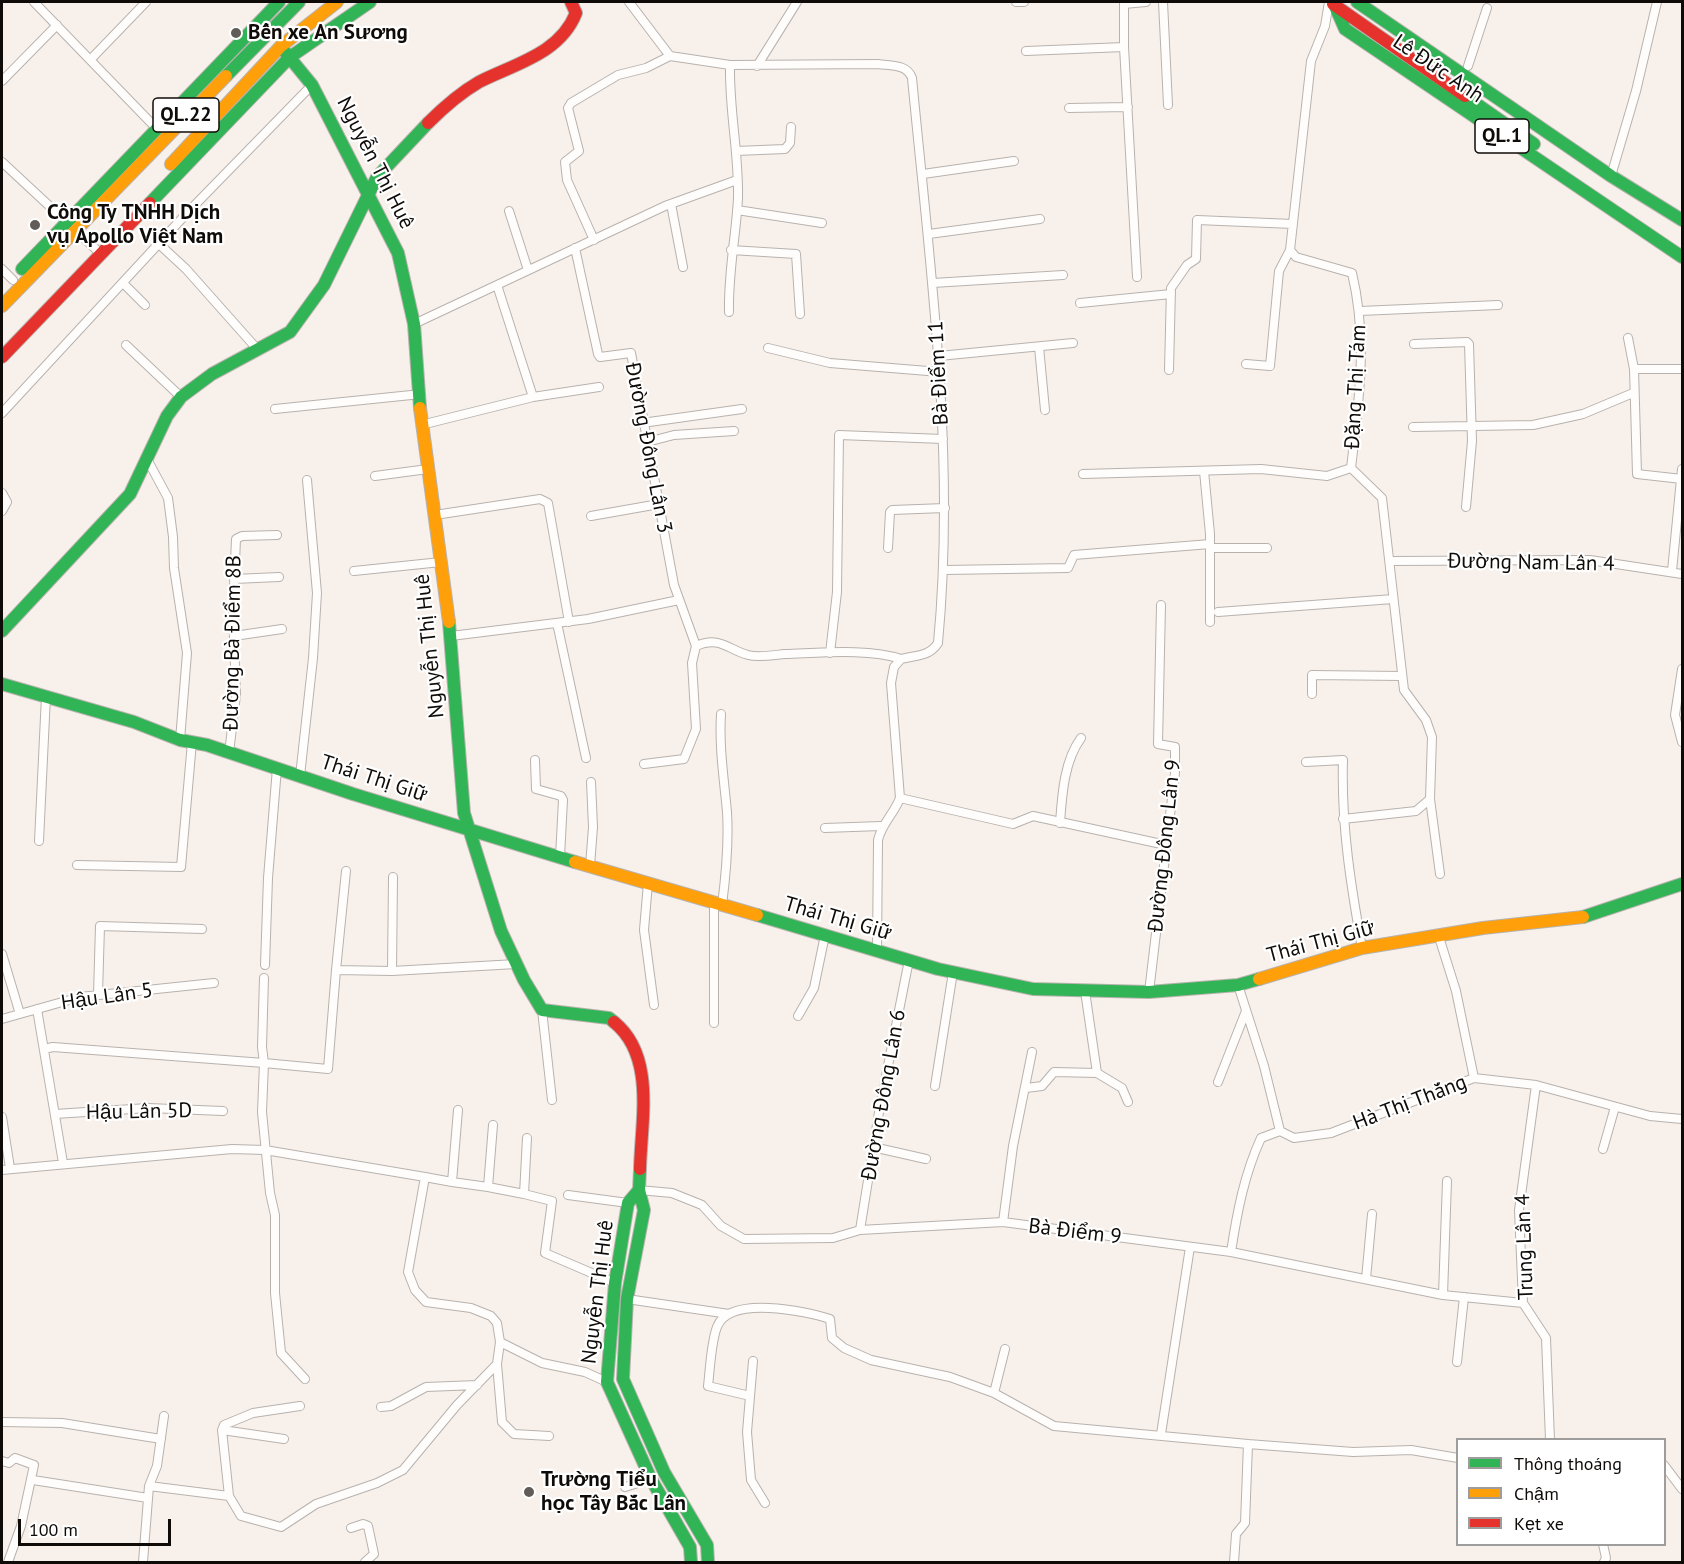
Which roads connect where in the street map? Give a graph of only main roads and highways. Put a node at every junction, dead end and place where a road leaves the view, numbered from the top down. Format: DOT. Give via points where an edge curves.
graph roads {
  1 [pos="279,2"];
  2 [pos="299,2"];
  3 [pos="337,2"];
  4 [pos="370,2"];
  5 [pos="571,2"];
  6 [pos="1331,2"];
  7 [pos="1357,2"];
  8 [pos="1377,2"];
  9 [pos="281,46"];
  10 [pos="290,57"];
  11 [pos="1547,160"];
  12 [pos="132,162"];
  13 [pos="1613,171"];
  14 [pos="367,195"];
  15 [pos="1683,208"];
  16 [pos="1683,220"];
  17 [pos="1683,247"];
  18 [pos="97,251"];
  19 [pos="1683,257"];
  20 [pos="2,292"];
  21 [pos="2,306"];
  22 [pos="2,343"];
  23 [pos="2,357"];
  24 [pos="2,631"];
  25 [pos="2,684"];
  26 [pos="472,831"];
  27 [pos="1683,884"];
  28 [pos="639,1190"];
  29 [pos="664,1472"];
  30 [pos="651,1479"];
  31 [pos="691,1563"];
  32 [pos="708,1563"];
  1 -- 12 [label="main road, QL.22" via="156,128"];
  2 -- 12 [label="main road, QL.22"];
  3 -- 9 [label="main road, QL.22"];
  4 -- 10 [label="main road, QL.22"];
  5 -- 14 [label="main road" via="576,13 572,23 543,53 478,83 449,102 377,177"];
  6 -- 11 [label="main road, Lê Đức Anh / QL.1"];
  7 -- 13 [label="main road, Lê Đức Anh / QL.1"];
  8 -- 13 [label="main road, Lê Đức Anh / QL.1"];
  9 -- 10 [label="main road, Nguyễn Thị Huê"];
  9 -- 18 [label="main road, QL.22"];
  10 -- 14 [label="main road, Nguyễn Thị Huê" via="312,85"];
  10 -- 18 [label="main road, QL.22"];
  11 -- 17 [label="main road, Lê Đức Anh / QL.1"];
  11 -- 19 [label="main road, Lê Đức Anh / QL.1"];
  12 -- 20 [label="main road, QL.22" via="65,222"];
  12 -- 21 [label="main road, QL.22" via="75,230"];
  13 -- 15 [label="main road, Lê Đức Anh / QL.1"];
  13 -- 16 [label="main road, Lê Đức Anh / QL.1"];
  14 -- 24 [label="main road" via="324,285 290,332 212,374 182,397 167,416 130,494"];
  14 -- 26 [label="main road, Nguyễn Thị Huê" via="396,246 414,324 422,425 450,636 464,813"];
  18 -- 22 [label="main road, QL.22"];
  18 -- 23 [label="main road, QL.22"];
  25 -- 26 [label="main road, Thái Thị Giữ" via="134,722"];
  26 -- 27 [label="main road, Thái Thị Giữ" via="909,960 1033,989 1149,992 1238,985 1362,948 1438,934 1576,919"];
  26 -- 28 [label="main road, Nguyễn Thị Huê" via="482,879 516,964 543,1010 609,1018 625,1031 635,1050 643,1079"];
  28 -- 29 [label="main road, Nguyễn Thị Huê" via="644,1209 627,1299 623,1379"];
  28 -- 30 [label="main road, Nguyễn Thị Huê" via="628,1203 615,1283 607,1382"];
  29 -- 30 [label="main road"];
  29 -- 32 [label="main road, Nguyễn Thị Huê" via="707,1545"];
  30 -- 31 [label="main road, Nguyễn Thị Huê" via="690,1547"];
}
